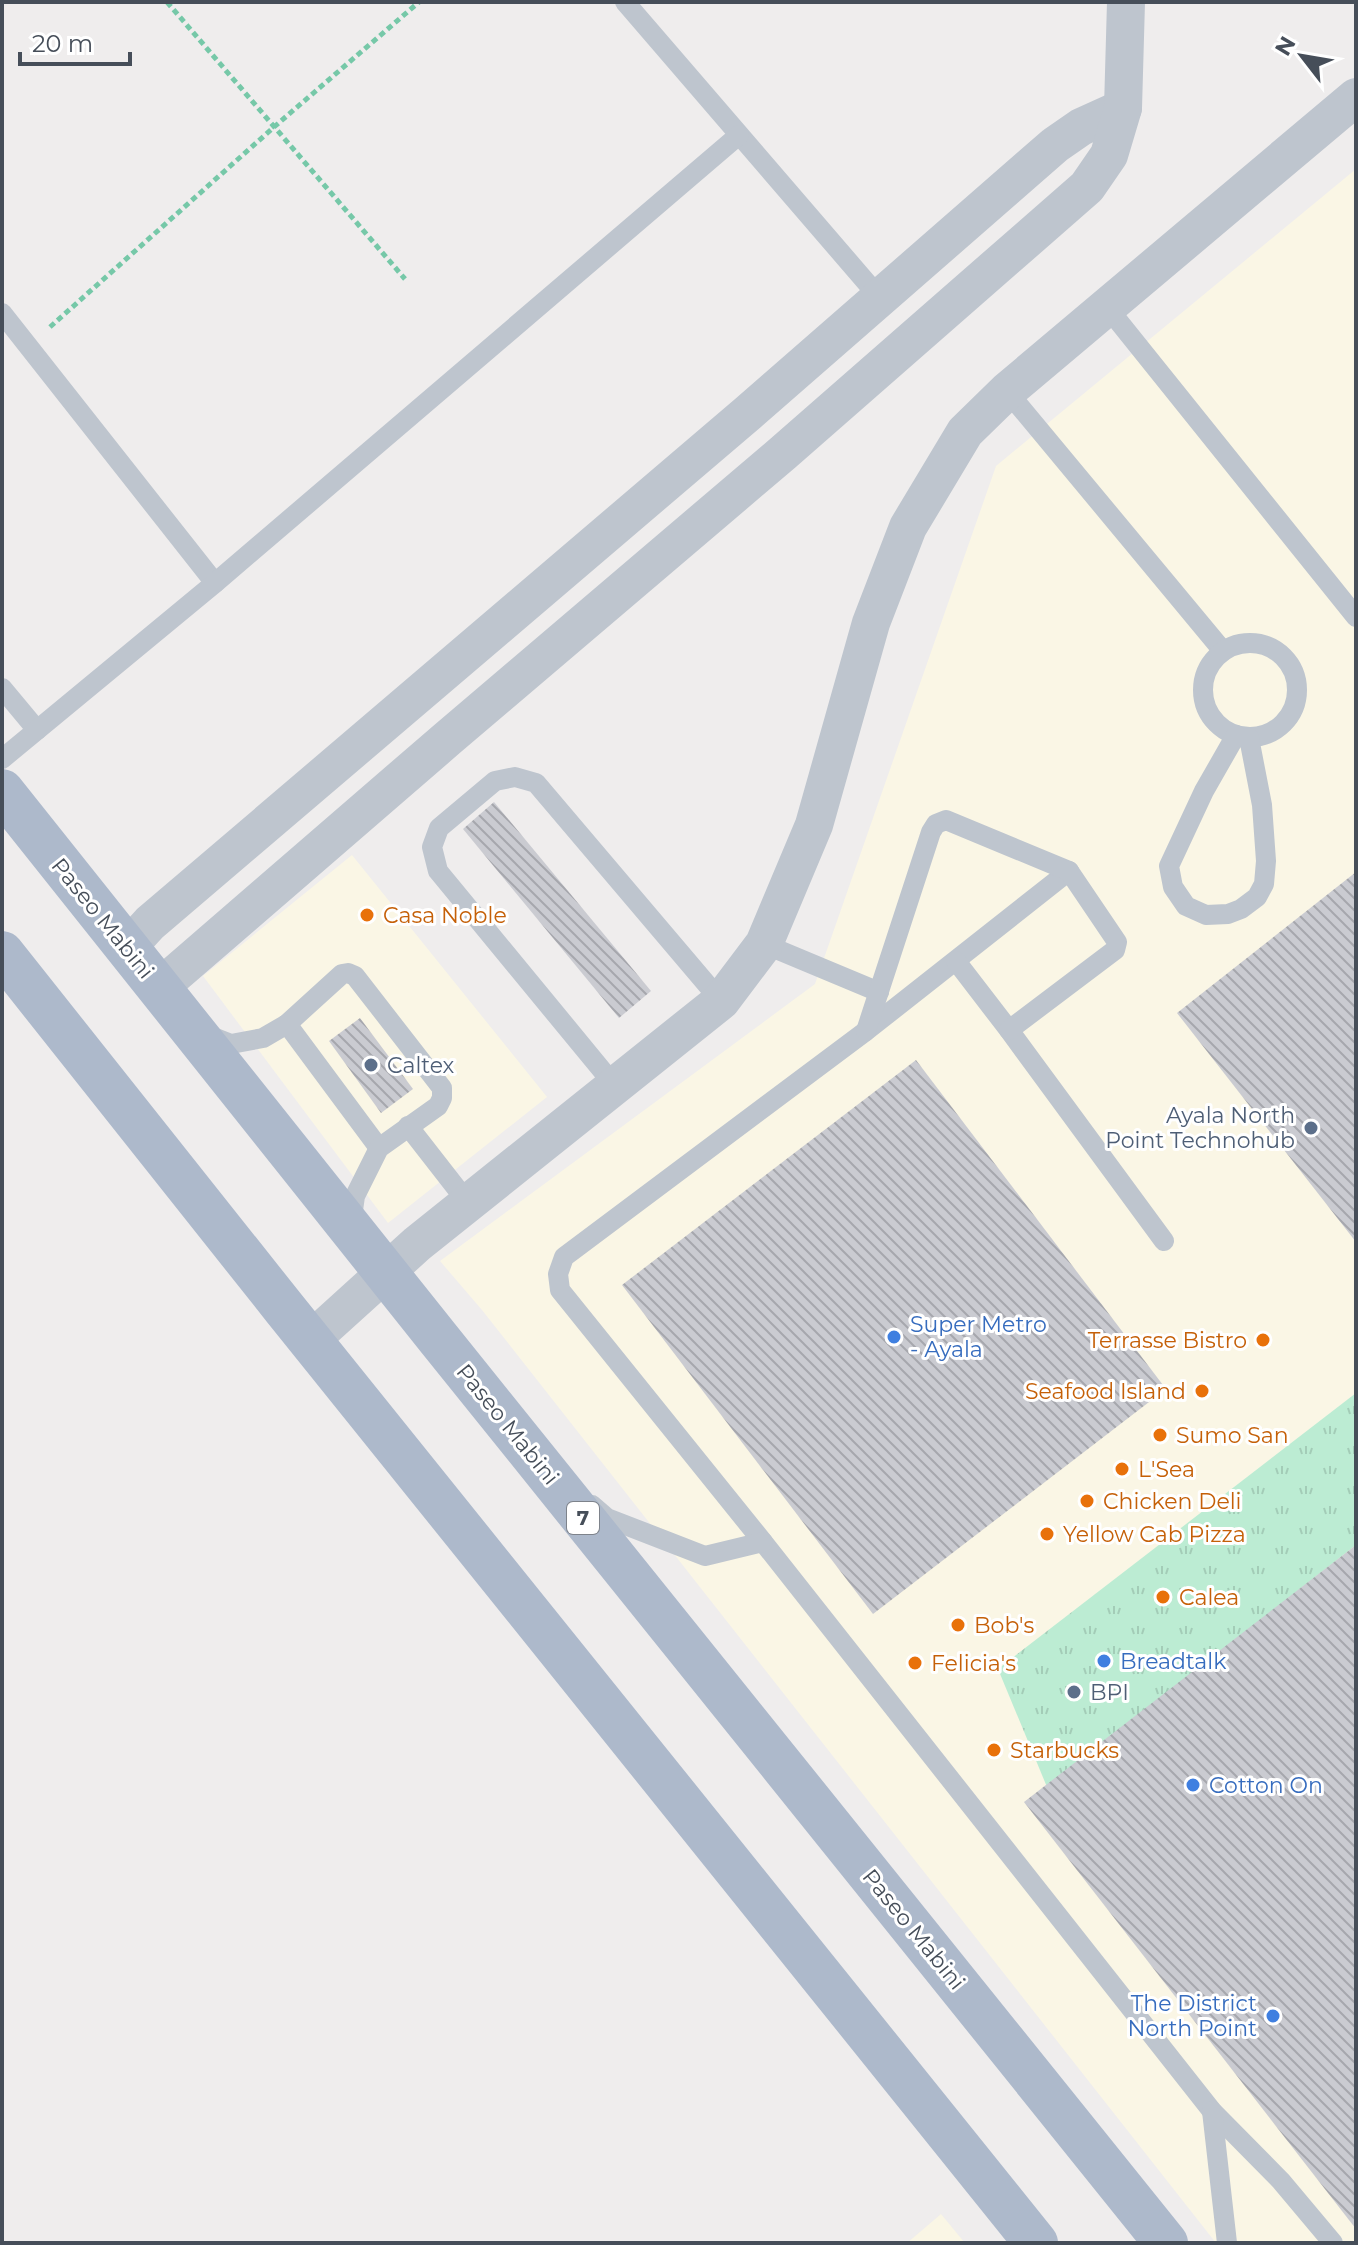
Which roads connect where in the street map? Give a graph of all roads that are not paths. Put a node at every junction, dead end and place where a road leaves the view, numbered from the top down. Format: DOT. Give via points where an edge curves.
graph roads {
  1 [pos="625,2"];
  2 [pos="1126,2"];
  3 [pos="1356,97"];
  4 [pos="1123,108"];
  5 [pos="739,135"];
  6 [pos="990,200"];
  7 [pos="1024,242"];
  8 [pos="879,297"];
  9 [pos="1107,307"];
  10 [pos="2,313"];
  11 [pos="1007,391"];
  12 [pos="748,413"];
  13 [pos="783,453"];
  14 [pos="215,583"];
  15 [pos="1356,617"];
  16 [pos="1223,651"];
  17 [pos="2,688"];
  18 [pos="414,698"];
  19 [pos="37,730"];
  20 [pos="1242,736"];
  21 [pos="447,739"];
  22 [pos="2,759"];
  23 [pos="2,791"];
  24 [pos="1069,871"];
  25 [pos="764,944"];
  26 [pos="127,948"];
  27 [pos="2,953"];
  28 [pos="956,961"];
  29 [pos="159,988"];
  30 [pos="879,992"];
  31 [pos="721,1001"];
  32 [pos="287,1024"];
  33 [pos="191,1028"];
  34 [pos="1009,1030"];
  35 [pos="866,1031"];
  36 [pos="615,1086"];
  37 [pos="408,1126"];
  38 [pos="379,1148"];
  39 [pos="468,1203"];
  40 [pos="350,1228"];
  41 [pos="1164,1241"];
  42 [pos="386,1273"];
  43 [pos="311,1340"];
  44 [pos="537,1461"];
  45 [pos="763,1542"];
  46 [pos="1212,2111"];
  47 [pos="1326,2242"];
  48 [pos="1036,2243"];
  49 [pos="1166,2243"];
  50 [pos="1227,2243"];
  1 -- 5 [label="lane"];
  2 -- 4 [label="street"];
  3 -- 9 [label="street"];
  4 -- 6 [label="street" via="1063,139"];
  4 -- 7 [label="street" via="1109,155 1087,187"];
  5 -- 8 [label="lane"];
  5 -- 14 [label="lane"];
  6 -- 7 [label="street"];
  6 -- 8 [label="street"];
  7 -- 13 [label="street"];
  8 -- 12 [label="street"];
  9 -- 11 [label="street"];
  9 -- 15 [label="lane"];
  10 -- 14 [label="lane"];
  11 -- 16 [label="lane"];
  11 -- 25 [label="street" via="965,432 908,527 871,623 814,825"];
  12 -- 13 [label="street"];
  12 -- 18 [label="street"];
  13 -- 21 [label="street"];
  14 -- 19 [label="lane"];
  16 -- 20 [label="lane" via="1204,678 1203,694 1216,723"];
  16 -- 20 [label="lane" via="1236,645 1266,645 1290,664 1296,678 1293,709 1285,721 1273,730"];
  17 -- 19 [label="lane"];
  18 -- 21 [label="street"];
  18 -- 26 [label="street"];
  19 -- 22 [label="lane"];
  20 -- 20 [label="lane" via="1204,791 1169,866 1173,887 1186,906 1206,915 1241,909 1264,884 1262,805"];
  21 -- 29 [label="street"];
  23 -- 26 [label="main road, Paseo Mabini / 7"];
  24 -- 28 [label="lane"];
  24 -- 30 [label="lane" via="946,820 936,824"];
  24 -- 34 [label="lane" via="1117,942 1115,950"];
  25 -- 30 [label="lane"];
  25 -- 31 [label="street"];
  26 -- 29 [label="main road, Paseo Mabini / 7"];
  27 -- 43 [label="main road"];
  28 -- 34 [label="lane"];
  28 -- 35 [label="lane"];
  29 -- 33 [label="main road, Paseo Mabini / 7"];
  30 -- 35 [label="lane"];
  31 -- 36 [label="street"];
  31 -- 36 [label="lane" via="536,783 515,777 495,781 439,828 432,847 438,871"];
  32 -- 33 [label="lane" via="263,1038 231,1044"];
  32 -- 37 [label="lane" via="342,974 355,976 442,1088 438,1106"];
  32 -- 38 [label="lane"];
  33 -- 40 [label="main road, Paseo Mabini / 7"];
  34 -- 41 [label="lane"];
  35 -- 45 [label="lane" via="564,1257 558,1274 560,1290"];
  36 -- 39 [label="street"];
  37 -- 38 [label="lane"];
  37 -- 39 [label="lane"];
  38 -- 40 [label="lane" via="355,1196"];
  39 -- 42 [label="street"];
  40 -- 42 [label="main road, Paseo Mabini / 7"];
  42 -- 43 [label="street"];
  42 -- 44 [label="main road, Paseo Mabini / 7"];
  43 -- 48 [label="main road"];
  44 -- 45 [label="lane" via="607,1518 705,1556"];
  44 -- 49 [label="main road, Paseo Mabini / 7"];
  45 -- 46 [label="lane"];
  46 -- 47 [label="lane" via="1281,2181"];
  46 -- 50 [label="lane"];
}
